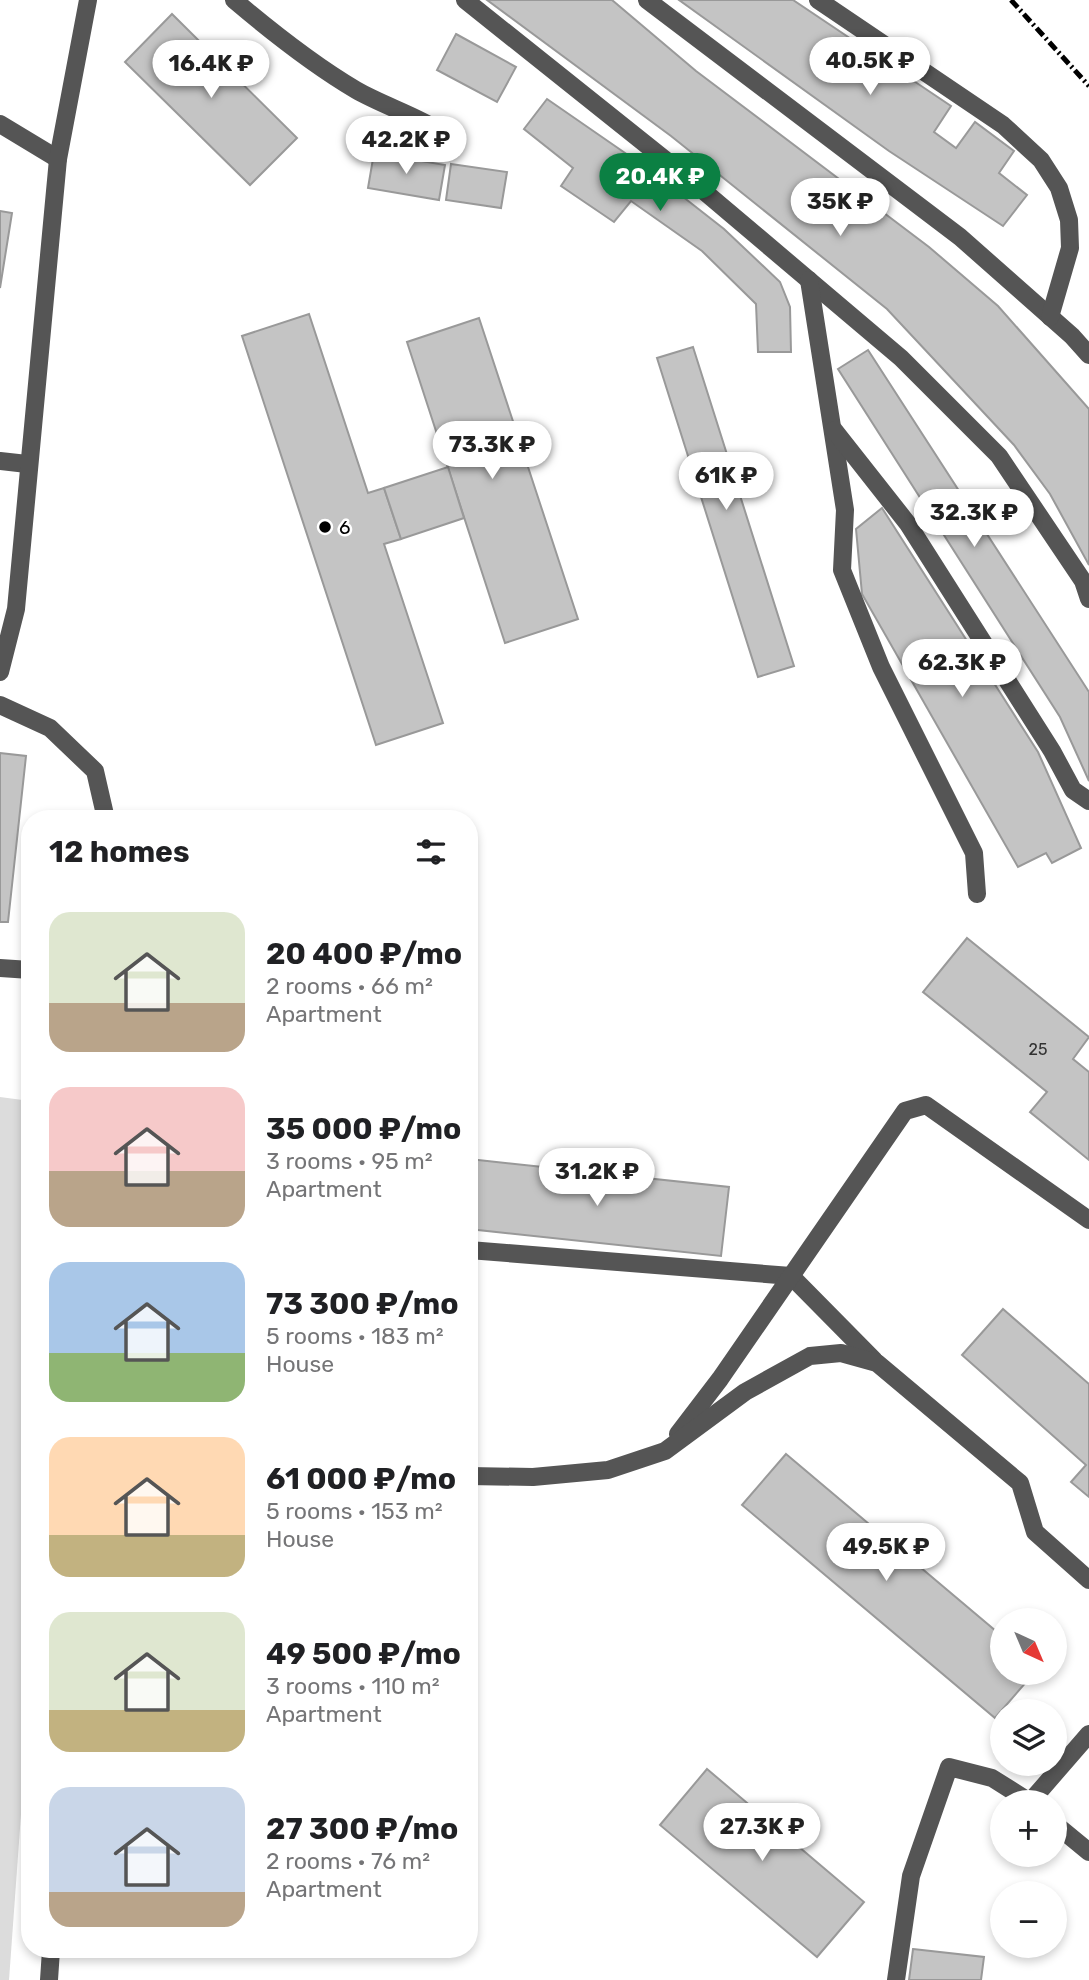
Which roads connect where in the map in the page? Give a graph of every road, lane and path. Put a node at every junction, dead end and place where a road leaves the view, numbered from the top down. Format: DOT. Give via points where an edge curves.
graph roads {
  1 [pos="88,0"];
  2 [pos="234,0"];
  3 [pos="465,0"];
  4 [pos="647,0"];
  5 [pos="818,0"];
  6 [pos="0,124"];
  7 [pos="443,133"];
  8 [pos="58,159"];
  9 [pos="809,280"];
  10 [pos="1050,317"];
  11 [pos="1089,355"];
  12 [pos="832,427"];
  13 [pos="0,461"];
  14 [pos="27,464"];
  15 [pos="1089,598"];
  16 [pos="0,671"];
  17 [pos="0,705"];
  18 [pos="1089,801"];
  19 [pos="104,810"];
  20 [pos="977,894"];
  21 [pos="0,968"];
  22 [pos="21,969"];
  23 [pos="1089,1220"];
  24 [pos="478,1251"];
  25 [pos="791,1276"];
  26 [pos="877,1363"];
  27 [pos="665,1451"];
  28 [pos="478,1476"];
  29 [pos="1089,1580"];
  30 [pos="1089,1734"];
  31 [pos="1011,1790"];
  32 [pos="1040,1790"];
  33 [pos="1067,1834"];
  34 [pos="1089,1852"];
  35 [pos="50,1958"];
  36 [pos="49,1980"];
  37 [pos="896,1980"];
  1 -- 8 [label="street"];
  2 -- 7 [label="street" via="294,51 358,91"];
  3 -- 9 [label="street"];
  4 -- 10 [label="street" via="960,237"];
  5 -- 10 [label="street" via="1003,125 1041,160 1059,188 1069,220 1070,248"];
  6 -- 8 [label="street"];
  8 -- 14 [label="street"];
  9 -- 12 [label="street"];
  9 -- 15 [label="street" via="901,358 999,456 1083,581"];
  10 -- 11 [label="street"];
  12 -- 18 [label="street" via="908,524 1073,790"];
  12 -- 20 [label="street" via="845,510 842,570 881,667 974,853"];
  13 -- 14 [label="street"];
  14 -- 16 [label="street" via="16,609"];
  17 -- 19 [label="street" via="50,728 95,771"];
  21 -- 22 [label="street"];
  23 -- 25 [label="street" via="926,1104 905,1111"];
  24 -- 25 [label="street"];
  25 -- 26 [label="street"];
  25 -- 27 [label="street"];
  26 -- 27 [label="street" via="841,1353 810,1356 745,1392"];
  26 -- 29 [label="street" via="1020,1483 1035,1532"];
  27 -- 28 [label="street" via="607,1470"];
  30 -- 32 [label="street"];
  31 -- 37 [label="street" via="992,1778 949,1767 911,1876"];
  33 -- 34 [label="street"];
  35 -- 36 [label="street"];
}
